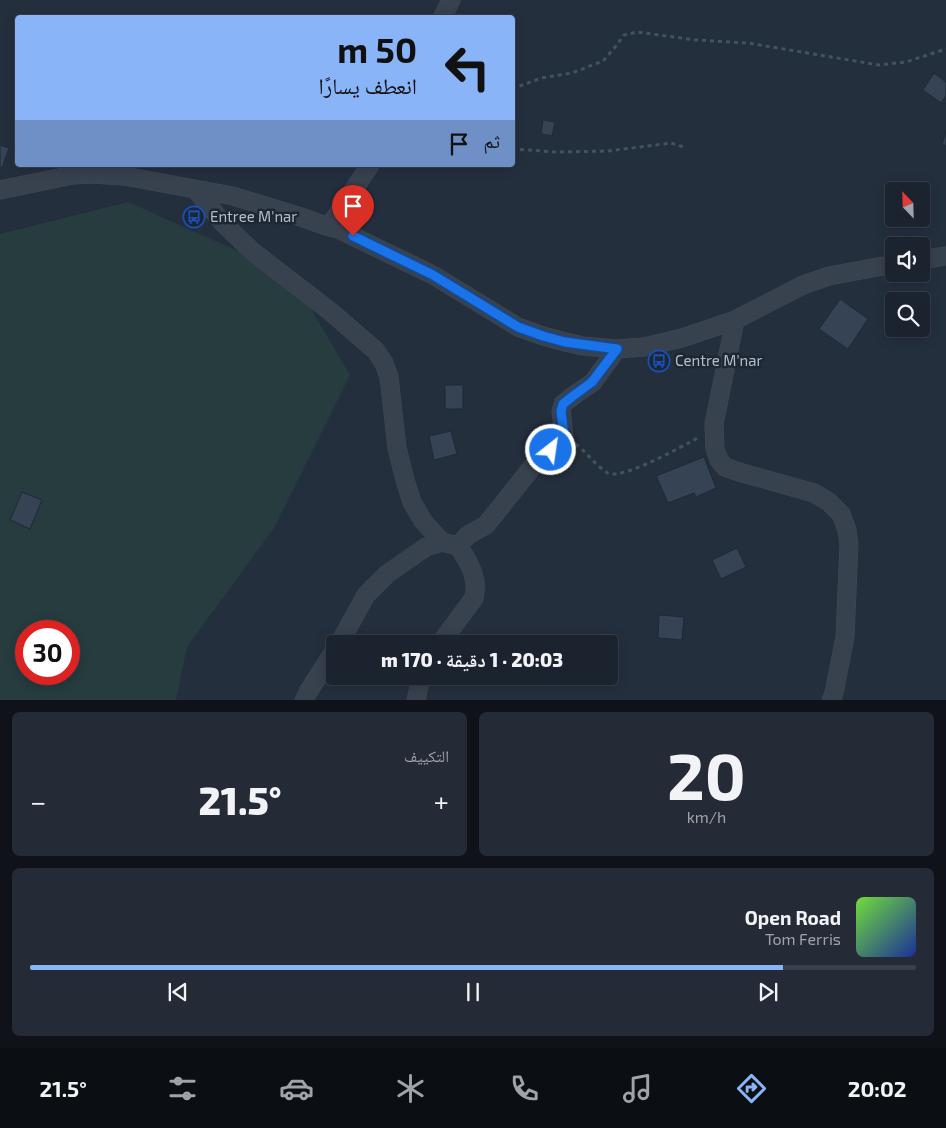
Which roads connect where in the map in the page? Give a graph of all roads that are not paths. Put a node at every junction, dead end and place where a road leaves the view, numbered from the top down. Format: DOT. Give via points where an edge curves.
graph roads {
  1 [pos="450,0"];
  2 [pos="443,15"];
  3 [pos="369,167"];
  4 [pos="195,189"];
  5 [pos="0,190"];
  6 [pos="329,227"];
  7 [pos="946,256"];
  8 [pos="930,259"];
  9 [pos="885,266"];
  10 [pos="735,320"];
  11 [pos="617,349"];
  12 [pos="450,544"];
  13 [pos="344,635"];
  14 [pos="447,635"];
  15 [pos="326,664"];
  16 [pos="419,685"];
  17 [pos="304,700"];
  18 [pos="416,700"];
  19 [pos="831,700"];
  1 -- 2 [label="street"];
  3 -- 6 [label="street"];
  4 -- 5 [label="street" via="124,176 91,174"];
  4 -- 6 [label="street" via="232,196"];
  4 -- 12 [label="street" via="222,222 252,250 376,350 389,377 397,448 412,502 422,521"];
  6 -- 11 [label="street" via="338,228 433,275 518,327 565,342"];
  7 -- 8 [label="street"];
  9 -- 10 [label="street" via="829,276 803,285"];
  10 -- 11 [label="street" via="682,338 644,347"];
  10 -- 19 [label="street" via="714,424 715,450 719,460 739,472 814,493 841,514 847,530 850,544 845,637"];
  11 -- 12 [label="street" via="592,382 563,404 562,440 537,461 486,525"];
  12 -- 13 [label="street" via="426,547 387,574 366,594"];
  12 -- 14 [label="street" via="470,565 476,589 474,598"];
  15 -- 17 [label="street"];
  16 -- 18 [label="street"];
}
